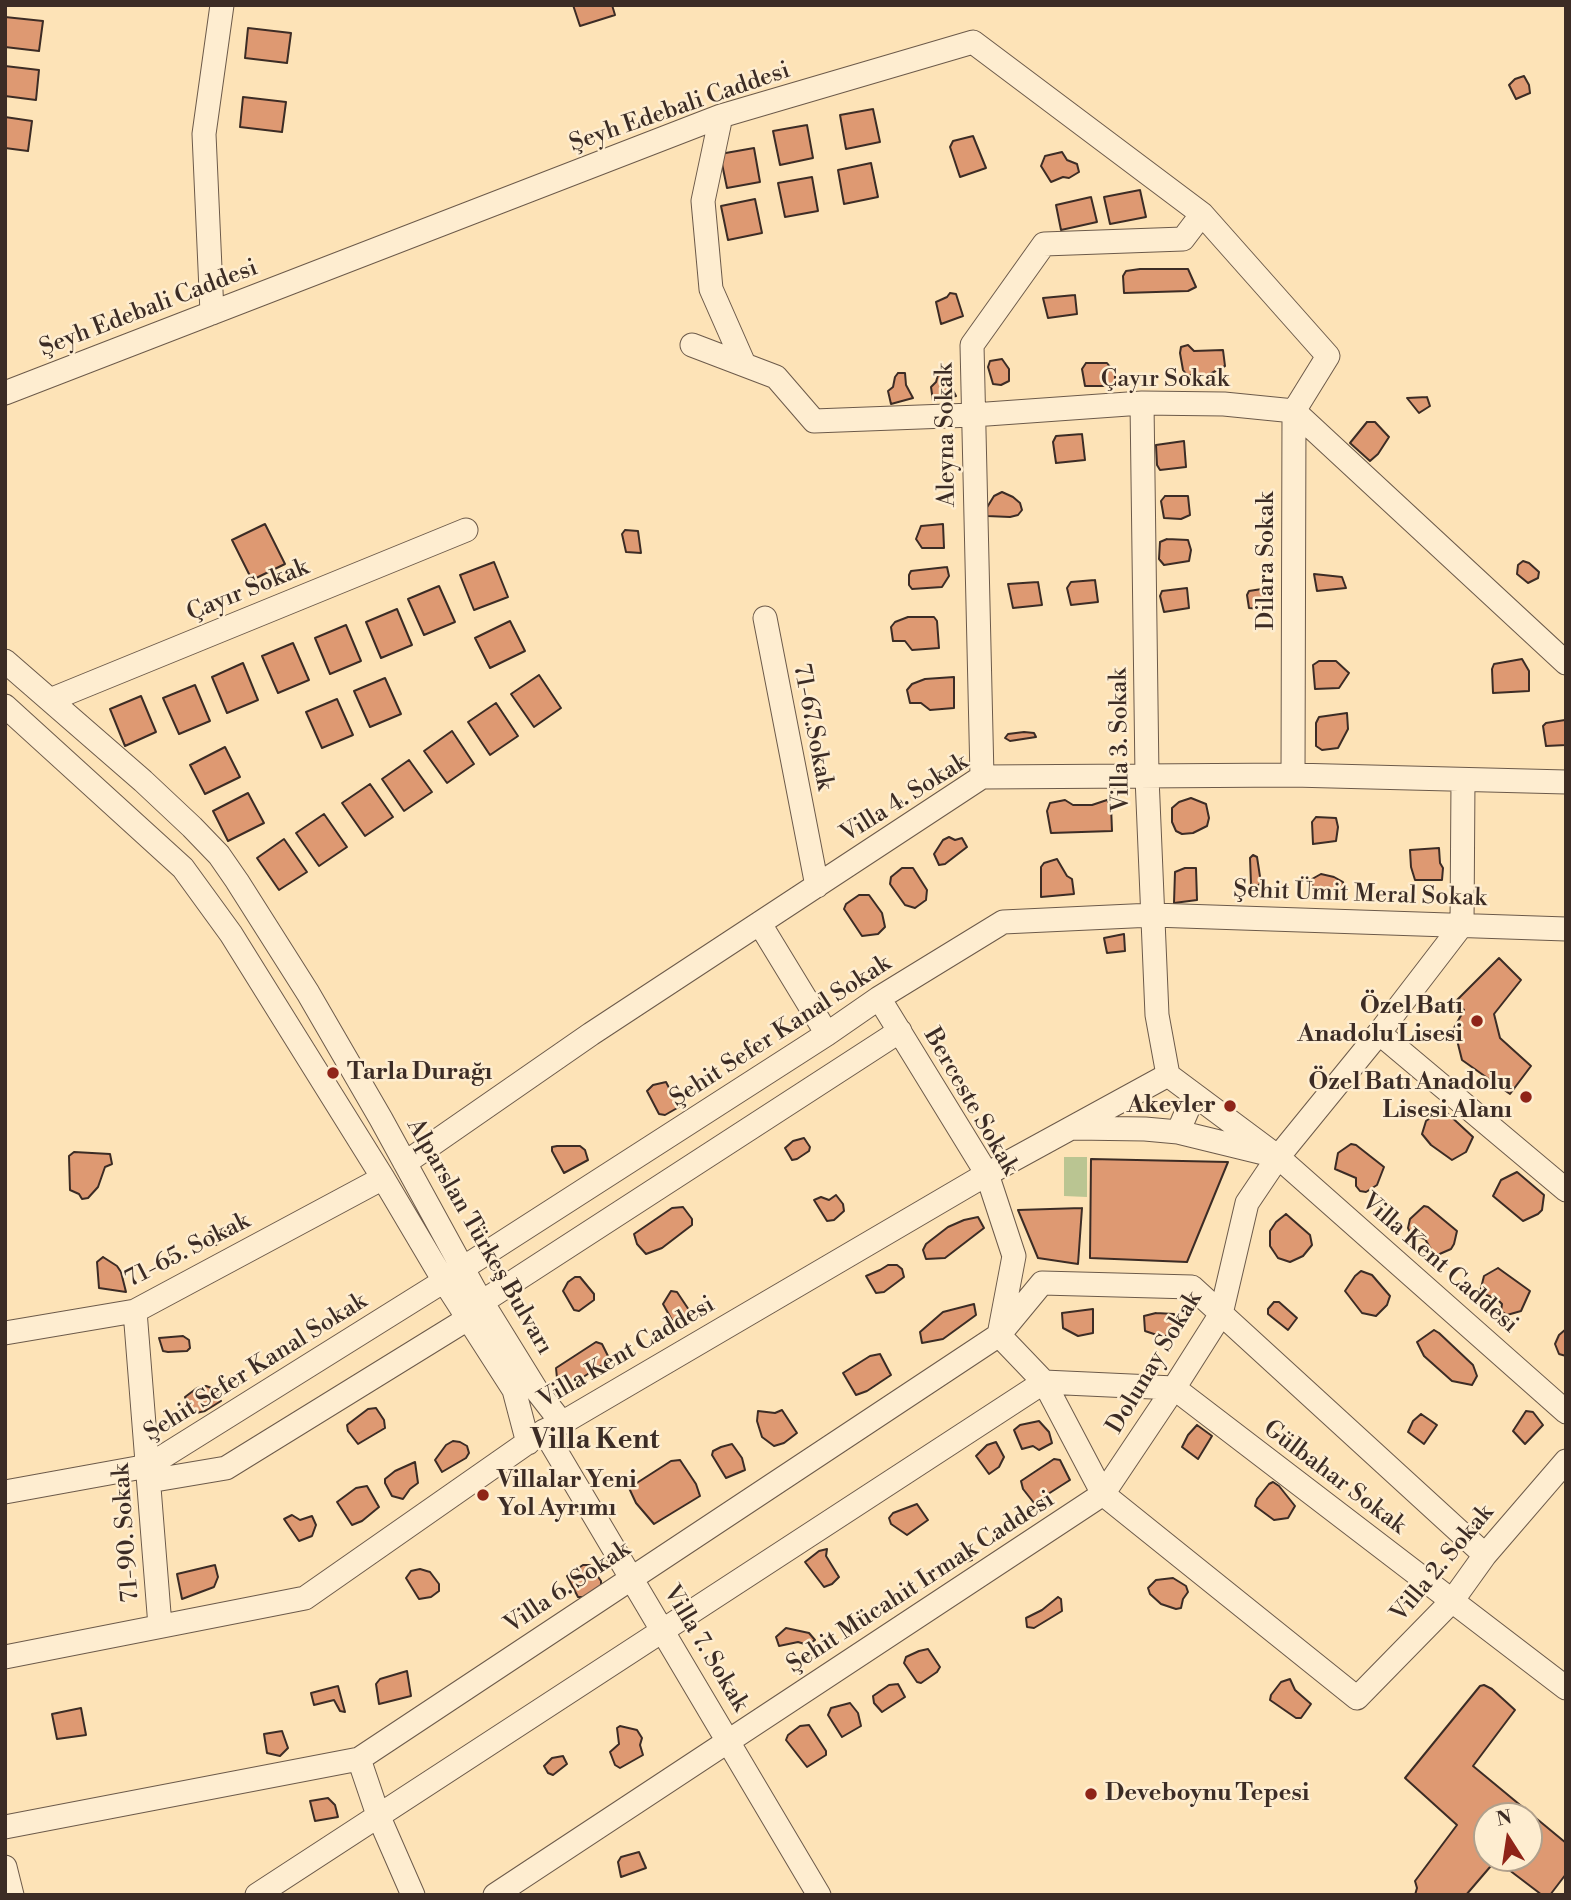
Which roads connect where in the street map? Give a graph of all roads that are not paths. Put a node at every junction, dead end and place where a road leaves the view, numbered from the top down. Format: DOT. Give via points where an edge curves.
graph roads {
  1 [pos="222,5"];
  2 [pos="721,116"];
  3 [pos="1202,214"];
  4 [pos="212,313"];
  5 [pos="692,345"];
  6 [pos="744,364"];
  7 [pos="5,393"];
  8 [pos="1142,402"];
  9 [pos="1294,411"];
  10 [pos="973,415"];
  11 [pos="466,530"];
  12 [pos="765,618"];
  13 [pos="5,661"];
  14 [pos="1566,663"];
  15 [pos="50,700"];
  16 [pos="8,712"];
  17 [pos="1293,775"];
  18 [pos="1147,776"];
  19 [pos="982,777"];
  20 [pos="1463,780"];
  21 [pos="1566,782"];
  22 [pos="817,886"];
  23 [pos="1153,915"];
  24 [pos="760,924"];
  25 [pos="1462,925"];
  26 [pos="1566,929"];
  27 [pos="879,998"];
  28 [pos="900,1031"];
  29 [pos="1379,1033"];
  30 [pos="827,1034"];
  31 [pos="1168,1075"];
  32 [pos="1133,1094"];
  33 [pos="1194,1095"];
  34 [pos="1072,1128"];
  35 [pos="1145,1129"];
  36 [pos="1178,1132"];
  37 [pos="1278,1157"];
  38 [pos="405,1163"];
  39 [pos="987,1174"];
  40 [pos="383,1178"];
  41 [pos="1566,1190"];
  42 [pos="454,1275"];
  43 [pos="476,1310"];
  44 [pos="135,1311"];
  45 [pos="1221,1314"];
  46 [pos="5,1333"];
  47 [pos="999,1335"];
  48 [pos="1044,1382"];
  49 [pos="1174,1388"];
  50 [pos="1566,1412"];
  51 [pos="544,1432"];
  52 [pos="1566,1461"];
  53 [pos="149,1474"];
  54 [pos="5,1492"];
  55 [pos="1103,1494"];
  56 [pos="1485,1555"];
  57 [pos="631,1577"];
  58 [pos="1452,1601"];
  59 [pos="160,1626"];
  60 [pos="662,1630"];
  61 [pos="5,1657"];
  62 [pos="1566,1688"];
  63 [pos="730,1742"];
  64 [pos="359,1759"];
  65 [pos="377,1815"];
  66 [pos="5,1827"];
  67 [pos="5,1867"];
  68 [pos="12,1895"];
  69 [pos="257,1895"];
  70 [pos="413,1895"];
  71 [pos="495,1895"];
  72 [pos="819,1895"];
  1 -- 4 [label="street" via="204,134"];
  2 -- 3 [label="street, Şeyh Edebali Caddesi" via="972,42"];
  2 -- 4 [label="street, Şeyh Edebali Caddesi"];
  2 -- 6 [label="street" via="702,201 711,289"];
  3 -- 9 [label="street, Şeyh Edebali Caddesi" via="1328,356"];
  3 -- 10 [label="street, Aleyna Sokak" via="1183,239 1044,244 972,345"];
  4 -- 7 [label="street, Şeyh Edebali Caddesi"];
  5 -- 6 [label="street, Çayır Sokak"];
  6 -- 10 [label="street, Çayır Sokak" via="776,377 814,421"];
  8 -- 9 [label="street, Çayır Sokak"];
  8 -- 10 [label="street, Çayır Sokak"];
  8 -- 18 [label="street, Villa 3. Sokak"];
  9 -- 14 [label="street"];
  9 -- 17 [label="street, Dilara Sokak"];
  10 -- 19 [label="street, Aleyna Sokak"];
  11 -- 15 [label="street, Çayır Sokak"];
  12 -- 22 [label="street, 71-67.Sokak"];
  13 -- 15 [label="street, Alparslan Türkeş Bulvarı"];
  15 -- 38 [label="street, Alparslan Türkeş Bulvarı" via="219,855 308,993"];
  16 -- 40 [label="street, Alparslan Türkeş Bulvarı" via="183,868 231,934"];
  17 -- 18 [label="street, Villa 4. Sokak"];
  17 -- 20 [label="street, Villa 4. Sokak"];
  18 -- 19 [label="street, Villa 4. Sokak"];
  18 -- 23 [label="street, Villa 3. Sokak"];
  19 -- 22 [label="street, Villa 4. Sokak"];
  20 -- 21 [label="street, Villa 4. Sokak"];
  20 -- 25 [label="street"];
  22 -- 24 [label="street, Villa 4. Sokak"];
  23 -- 25 [label="street, Şehit Ümit Meral Sokak"];
  23 -- 27 [label="street, Şehit Sefer Kanal Sokak" via="1003,922"];
  23 -- 31 [label="street, Villa 3. Sokak" via="1157,1015"];
  24 -- 30 [label="street"];
  24 -- 38 [label="street, Villa 4. Sokak"];
  25 -- 26 [label="street, Şehit Ümit Meral Sokak"];
  25 -- 29 [label="street, Dolunay Sokak"];
  27 -- 28 [label="street, Berceste Sokak"];
  27 -- 30 [label="street, Şehit Sefer Kanal Sokak"];
  28 -- 39 [label="street, Berceste Sokak"];
  28 -- 43 [label="street, Şehit Sefer Kanal Sokak"];
  29 -- 37 [label="street, Dolunay Sokak"];
  29 -- 41 [label="street"];
  30 -- 42 [label="street, Şehit Sefer Kanal Sokak"];
  31 -- 32 [label="street, Villa Kent Caddesi"];
  31 -- 33 [label="street, Villa Kent Caddesi"];
  32 -- 34 [label="street, Villa Kent Caddesi"];
  32 -- 35 [label="street"];
  33 -- 36 [label="street"];
  33 -- 37 [label="street, Villa Kent Caddesi"];
  34 -- 35 [label="street, Villa Kent Caddesi"];
  34 -- 39 [label="street, Villa Kent Caddesi"];
  35 -- 36 [label="street, Villa Kent Caddesi"];
  36 -- 37 [label="street, Villa Kent Caddesi"];
  37 -- 45 [label="street, Dolunay Sokak" via="1247,1203"];
  37 -- 50 [label="street, Villa Kent Caddesi"];
  38 -- 42 [label="street, Alparslan Türkeş Bulvarı"];
  39 -- 47 [label="street, Berceste Sokak" via="1014,1256"];
  39 -- 51 [label="street, Villa Kent Caddesi"];
  40 -- 42 [label="street, Alparslan Türkeş Bulvarı"];
  40 -- 44 [label="street, 71-65. Sokak"];
  42 -- 43 [label="street, Alparslan Türkeş Bulvarı"];
  42 -- 53 [label="street, Şehit Sefer Kanal Sokak"];
  43 -- 51 [label="street, Alparslan Türkeş Bulvarı" via="514,1390"];
  43 -- 51 [label="street, Alparslan Türkeş Bulvarı" via="537,1391"];
  43 -- 53 [label="street, Şehit Sefer Kanal Sokak" via="226,1468"];
  44 -- 46 [label="street, 71-65. Sokak"];
  44 -- 53 [label="street, 71-90. Sokak"];
  45 -- 47 [label="street, Villa 6. Sokak" via="1192,1287 1042,1283"];
  45 -- 49 [label="street, Dolunay Sokak"];
  45 -- 56 [label="street, Gülbahar Sokak"];
  47 -- 48 [label="street"];
  47 -- 57 [label="street, Villa 6. Sokak"];
  48 -- 49 [label="street"];
  48 -- 55 [label="street"];
  48 -- 60 [label="street"];
  49 -- 55 [label="street, Dolunay Sokak"];
  49 -- 58 [label="street, Gülbahar Sokak"];
  51 -- 57 [label="street, Villa 7. Sokak"];
  51 -- 59 [label="street, Villa Kent Caddesi" via="304,1598"];
  52 -- 56 [label="street, Villa 2. Sokak"];
  53 -- 54 [label="street, Şehit Sefer Kanal Sokak"];
  53 -- 59 [label="street, 71-90. Sokak"];
  55 -- 58 [label="street, Villa 2. Sokak" via="1357,1698"];
  55 -- 63 [label="street, Şehit Mücahit Irmak Caddesi"];
  56 -- 58 [label="street, Villa 2. Sokak"];
  57 -- 60 [label="street, Villa 7. Sokak"];
  57 -- 64 [label="street, Villa 6. Sokak"];
  58 -- 62 [label="street, Gülbahar Sokak"];
  59 -- 61 [label="street, Villa Kent Caddesi"];
  60 -- 63 [label="street, Villa 7. Sokak"];
  60 -- 65 [label="street"];
  63 -- 71 [label="street, Şehit Mücahit Irmak Caddesi"];
  63 -- 72 [label="street, Villa 7. Sokak"];
  64 -- 65 [label="street"];
  64 -- 66 [label="street, Villa 6. Sokak"];
  65 -- 69 [label="street"];
  65 -- 70 [label="street"];
  67 -- 68 [label="street"];
}
